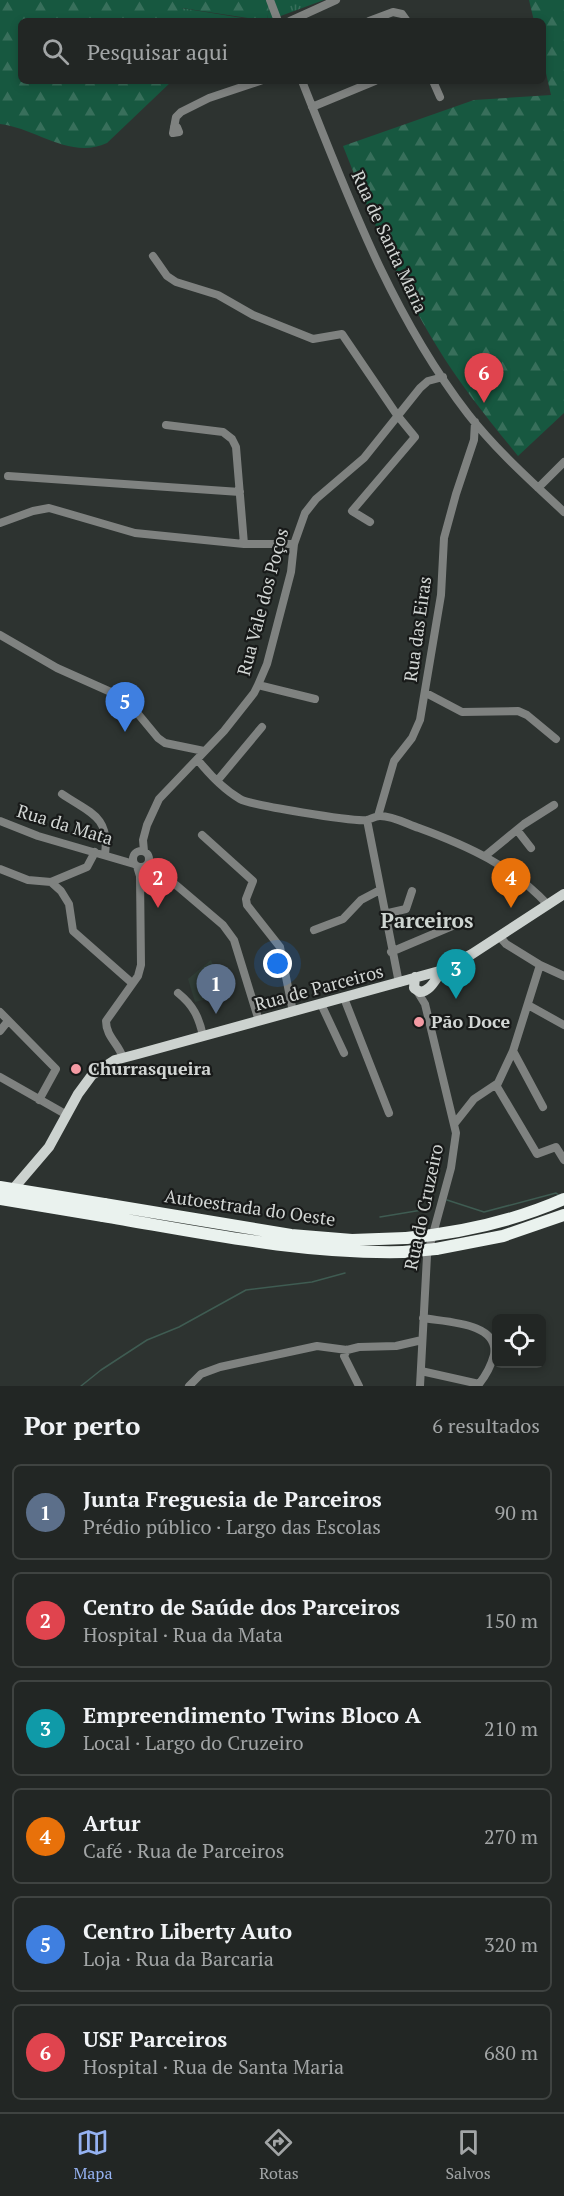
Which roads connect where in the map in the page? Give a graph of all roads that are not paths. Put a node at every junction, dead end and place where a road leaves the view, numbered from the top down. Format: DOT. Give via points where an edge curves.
graph roads {
  1 [pos="270,0"];
  2 [pos="336,0"];
  3 [pos="277,18"];
  4 [pos="297,18"];
  5 [pos="377,18"];
  6 [pos="404,18"];
  7 [pos="251,84"];
  8 [pos="303,84"];
  9 [pos="368,84"];
  10 [pos="434,84"];
  11 [pos="440,97"];
  12 [pos="312,107"];
  13 [pos="174,127"];
  14 [pos="153,256"];
  15 [pos="433,363"];
  16 [pos="442,376"];
  17 [pos="428,381"];
  18 [pos="397,415"];
  19 [pos="475,422"];
  20 [pos="166,425"];
  21 [pos="484,432"];
  22 [pos="474,440"];
  23 [pos="564,462"];
  24 [pos="8,476"];
  25 [pos="538,488"];
  26 [pos="240,492"];
  27 [pos="564,512"];
  28 [pos="370,522"];
  29 [pos="0,523"];
  30 [pos="244,544"];
  31 [pos="294,544"];
  32 [pos="0,635"];
  33 [pos="258,685"];
  34 [pos="426,693"];
  35 [pos="315,699"];
  36 [pos="262,727"];
  37 [pos="556,739"];
  38 [pos="204,751"];
  39 [pos="197,759"];
  40 [pos="217,781"];
  41 [pos="62,795"];
  42 [pos="554,805"];
  43 [pos="378,816"];
  44 [pos="367,820"];
  45 [pos="0,821"];
  46 [pos="517,830"];
  47 [pos="202,835"];
  48 [pos="531,848"];
  49 [pos="95,852"];
  50 [pos="138,852"];
  51 [pos="105,855"];
  52 [pos="485,856"];
  53 [pos="122,859"];
  54 [pos="139,865"];
  55 [pos="0,869"];
  56 [pos="51,882"];
  57 [pos="176,885"];
  58 [pos="380,890"];
  59 [pos="412,891"];
  60 [pos="564,894"];
  61 [pos="548,905"];
  62 [pos="384,914"];
  63 [pos="457,924"];
  64 [pos="314,930"];
  65 [pos="499,936"];
  66 [pos="392,952"];
  67 [pos="540,965"];
  68 [pos="564,976"];
  69 [pos="132,983"];
  70 [pos="399,983"];
  71 [pos="422,984"];
  72 [pos="177,993"];
  73 [pos="344,998"];
  74 [pos="321,1004"];
  75 [pos="528,1005"];
  76 [pos="0,1012"];
  77 [pos="294,1012"];
  78 [pos="8,1021"];
  79 [pos="259,1021"];
  80 [pos="564,1025"];
  81 [pos="0,1031"];
  82 [pos="204,1036"];
  83 [pos="513,1051"];
  84 [pos="344,1053"];
  85 [pos="119,1059"];
  86 [pos="0,1077"];
  87 [pos="495,1085"];
  88 [pos="39,1100"];
  89 [pos="543,1107"];
  90 [pos="389,1113"];
  91 [pos="66,1115"];
  92 [pos="455,1124"];
  93 [pos="564,1160"];
  94 [pos="0,1187"];
  95 [pos="0,1199"];
  96 [pos="564,1199"];
  97 [pos="0,1204"];
  98 [pos="104,1210"];
  99 [pos="564,1215"];
  100 [pos="423,1318"];
  101 [pos="422,1340"];
  102 [pos="346,1350"];
  103 [pos="421,1371"];
  104 [pos="482,1385"];
  105 [pos="189,1386"];
  106 [pos="359,1386"];
  107 [pos="420,1386"];
  1 -- 3 [label="street"];
  2 -- 4 [label="street"];
  5 -- 6 [label="street" via="393,12"];
  7 -- 13 [label="street" via="181,112"];
  8 -- 12 [label="street, Rua de Santa Maria"];
  9 -- 12 [label="street"];
  10 -- 11 [label="street"];
  12 -- 15 [label="street, Rua de Santa Maria" via="375,259"];
  14 -- 18 [label="street" via="176,282 218,295 253,315 313,339 342,334"];
  15 -- 16 [label="street, Rua de Santa Maria"];
  15 -- 17 [label="street, Rua Vale dos Poços"];
  16 -- 17 [label="street, Rua Vale dos Poços"];
  16 -- 19 [label="street, Rua de Santa Maria"];
  17 -- 18 [label="street, Rua Vale dos Poços"];
  18 -- 28 [label="street" via="416,437 352,511"];
  18 -- 31 [label="street, Rua Vale dos Poços" via="364,458 310,506"];
  19 -- 21 [label="street, Rua de Santa Maria"];
  19 -- 22 [label="street, Rua das Eiras"];
  20 -- 26 [label="street" via="223,432 232,438"];
  21 -- 22 [label="street"];
  21 -- 25 [label="street, Rua de Santa Maria"];
  22 -- 34 [label="street, Rua das Eiras" via="444,538 442,589"];
  23 -- 25 [label="street"];
  24 -- 26 [label="street"];
  25 -- 27 [label="street, Rua de Santa Maria"];
  26 -- 30 [label="street"];
  29 -- 30 [label="street" via="49,508 135,533"];
  30 -- 31 [label="street"];
  31 -- 33 [label="street, Rua Vale dos Poços" via="291,572"];
  32 -- 38 [label="street" via="57,668 113,693 165,743"];
  33 -- 35 [label="street"];
  33 -- 38 [label="street, Rua Vale dos Poços"];
  34 -- 37 [label="street" via="462,712 518,711"];
  34 -- 43 [label="street, Rua das Eiras" via="412,738 394,761"];
  36 -- 40 [label="street"];
  38 -- 39 [label="street, Rua Vale dos Poços"];
  39 -- 40 [label="street"];
  39 -- 50 [label="street, Rua Vale dos Poços" via="159,799"];
  40 -- 44 [label="street" via="242,801"];
  41 -- 51 [label="street" via="101,821 107,836"];
  42 -- 46 [label="street"];
  43 -- 44 [label="street"];
  43 -- 52 [label="street" via="465,845"];
  44 -- 58 [label="street"];
  45 -- 49 [label="street, Rua da Mata"];
  46 -- 48 [label="street"];
  46 -- 52 [label="street"];
  47 -- 77 [label="street" via="253,881 247,905 280,947"];
  49 -- 51 [label="street, Rua da Mata"];
  49 -- 56 [label="street" via="87,867"];
  50 -- 53 [label="street, Rua da Mata"];
  50 -- 54 [label="street" via="132,859"];
  50 -- 54 [label="street" via="149,858"];
  51 -- 53 [label="street, Rua da Mata"];
  52 -- 61 [label="street" via="526,884"];
  53 -- 54 [label="street, Rua da Mata"];
  54 -- 69 [label="street" via="141,965"];
  55 -- 56 [label="street" via="28,880"];
  56 -- 69 [label="street" via="69,904 73,931"];
  57 -- 79 [label="street" via="223,925 234,940"];
  58 -- 62 [label="street"];
  58 -- 64 [label="street" via="361,900 343,919"];
  59 -- 62 [label="street" via="406,909"];
  60 -- 61 [label="main road, Rua de Parceiros"];
  61 -- 65 [label="main road, Rua de Parceiros"];
  62 -- 66 [label="street"];
  63 -- 66 [label="street"];
  65 -- 67 [label="street"];
  65 -- 71 [label="main road, Rua de Parceiros"];
  66 -- 70 [label="street"];
  67 -- 68 [label="street"];
  67 -- 75 [label="street"];
  69 -- 85 [label="street" via="106,1021 110,1037 122,1052"];
  70 -- 71 [label="main road, Rua de Parceiros"];
  70 -- 73 [label="main road, Rua de Parceiros"];
  71 -- 92 [label="street, Rua do Cruzeiro"];
  72 -- 82 [label="street" via="199,1017"];
  73 -- 74 [label="main road, Rua de Parceiros"];
  73 -- 90 [label="street"];
  74 -- 77 [label="main road, Rua de Parceiros"];
  74 -- 84 [label="street"];
  75 -- 80 [label="street"];
  75 -- 83 [label="street"];
  76 -- 78 [label="street"];
  77 -- 79 [label="main road, Rua de Parceiros"];
  78 -- 81 [label="street"];
  78 -- 88 [label="street" via="56,1069"];
  79 -- 82 [label="main road, Rua de Parceiros"];
  82 -- 85 [label="main road, Rua de Parceiros"];
  83 -- 87 [label="street"];
  83 -- 89 [label="street"];
  85 -- 91 [label="main road, Rua de Parceiros" via="92,1075"];
  86 -- 88 [label="street"];
  87 -- 92 [label="street" via="474,1099"];
  87 -- 93 [label="street" via="537,1154 556,1147"];
  88 -- 91 [label="street"];
  91 -- 97 [label="main road, Rua de Parceiros" via="49,1147"];
  92 -- 100 [label="street, Rua do Cruzeiro" via="451,1168 427,1256"];
  94 -- 98 [label="highway, Autoestrada do Oeste, bridge"];
  95 -- 98 [label="highway, Autoestrada do Oeste, bridge"];
  96 -- 98 [label="highway, Autoestrada do Oeste, bridge" via="482,1226 406,1238 352,1240"];
  98 -- 99 [label="highway, Autoestrada do Oeste, bridge" via="291,1247 357,1253 436,1249 487,1240"];
  100 -- 101 [label="street, Rua do Cruzeiro"];
  100 -- 104 [label="street" via="474,1327 490,1337 495,1350"];
  101 -- 102 [label="street"];
  101 -- 103 [label="street, Rua do Cruzeiro"];
  102 -- 105 [label="street" via="317,1346 220,1367 201,1374"];
  102 -- 106 [label="street" via="344,1356"];
  103 -- 104 [label="street"];
  103 -- 107 [label="street, Rua do Cruzeiro"];
}
